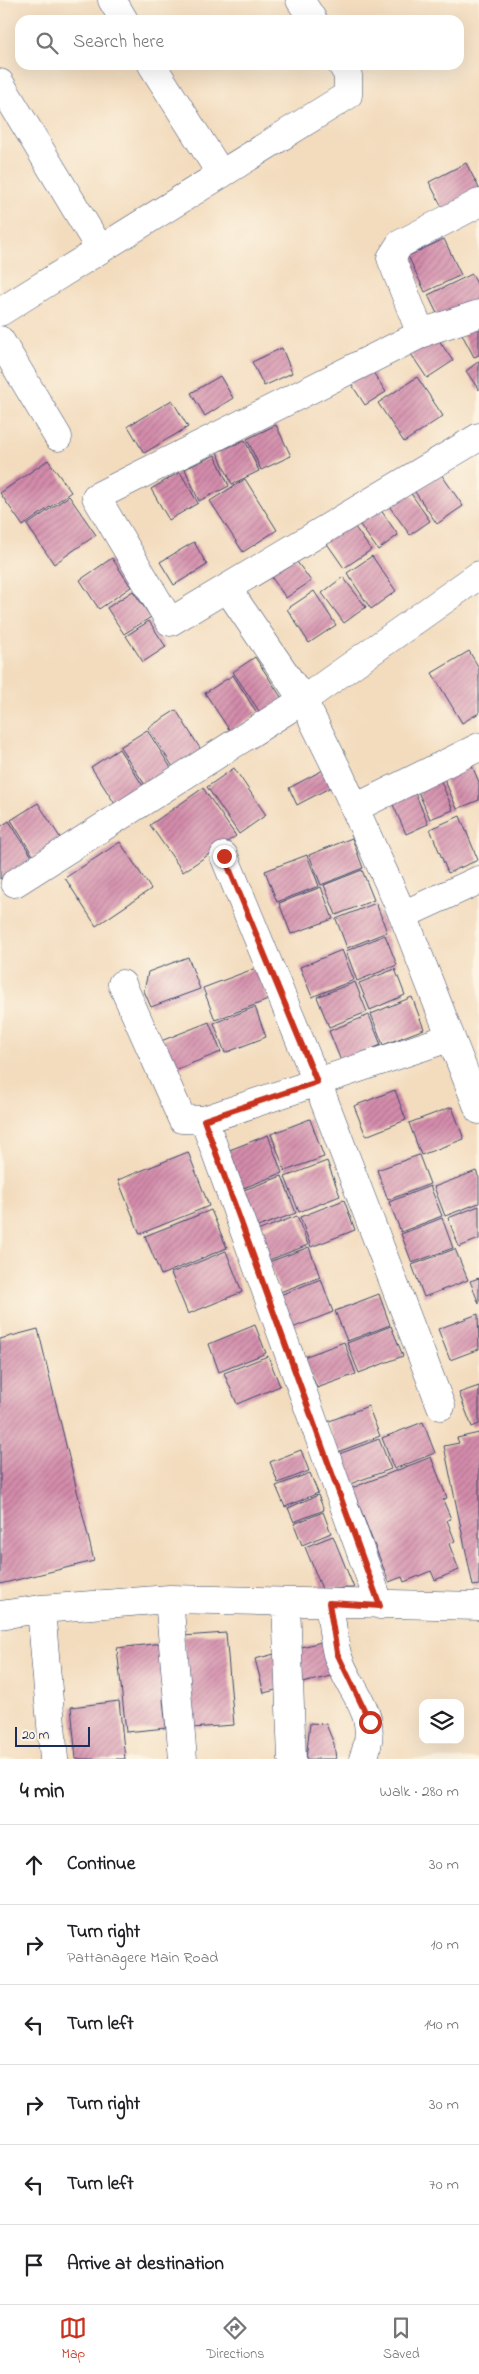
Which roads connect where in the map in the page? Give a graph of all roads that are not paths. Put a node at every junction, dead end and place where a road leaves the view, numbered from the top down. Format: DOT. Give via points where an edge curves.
graph roads {
  1 [pos="112,0"];
  2 [pos="300,0"];
  3 [pos="121,15"];
  4 [pos="310,15"];
  5 [pos="155,70"];
  6 [pos="345,70"];
  7 [pos="0,83"];
  8 [pos="221,174"];
  9 [pos="479,203"];
  10 [pos="100,250"];
  11 [pos="0,312"];
  12 [pos="479,314"];
  13 [pos="427,331"];
  14 [pos="0,340"];
  15 [pos="58,437"];
  16 [pos="479,437"];
  17 [pos="479,575"];
  18 [pos="227,588"];
  19 [pos="303,700"];
  20 [pos="479,747"];
  21 [pos="355,808"];
  22 [pos="224,856"];
  23 [pos="479,880"];
  24 [pos="15,883"];
  25 [pos="403,915"];
  26 [pos="122,984"];
  27 [pos="450,1038"];
  28 [pos="317,1082"];
  29 [pos="479,1110"];
  30 [pos="204,1120"];
  31 [pos="441,1406"];
  32 [pos="169,1599"];
  33 [pos="286,1603"];
  34 [pos="329,1603"];
  35 [pos="380,1606"];
  36 [pos="479,1606"];
  37 [pos="41,1609"];
  38 [pos="0,1615"];
  39 [pos="54,1759"];
  40 [pos="183,1759"];
  41 [pos="292,1759"];
  42 [pos="363,1759"];
  1 -- 3 [label="street"];
  2 -- 4 [label="street"];
  5 -- 8 [label="street"];
  6 -- 8 [label="street" via="348,95"];
  7 -- 10 [label="street"];
  8 -- 10 [label="street"];
  9 -- 13 [label="street" via="400,244 391,258 417,324"];
  10 -- 11 [label="street"];
  12 -- 13 [label="street"];
  13 -- 18 [label="street" via="96,497 170,622"];
  14 -- 15 [label="street"];
  16 -- 18 [label="street"];
  17 -- 19 [label="street"];
  18 -- 19 [label="street"];
  19 -- 21 [label="street"];
  19 -- 24 [label="street"];
  20 -- 21 [label="street"];
  21 -- 25 [label="street"];
  22 -- 28 [label="street"];
  23 -- 25 [label="street"];
  25 -- 27 [label="street"];
  26 -- 30 [label="street" via="182,1119"];
  27 -- 28 [label="street"];
  27 -- 29 [label="street"];
  28 -- 30 [label="street"];
  28 -- 31 [label="street"];
  30 -- 35 [label="street"];
  32 -- 33 [label="street"];
  32 -- 37 [label="street"];
  32 -- 40 [label="street"];
  33 -- 34 [label="street"];
  33 -- 41 [label="street"];
  34 -- 35 [label="street"];
  34 -- 42 [label="street" via="337,1653 370,1722"];
  35 -- 36 [label="street"];
  37 -- 38 [label="street"];
  37 -- 39 [label="street"];
}
